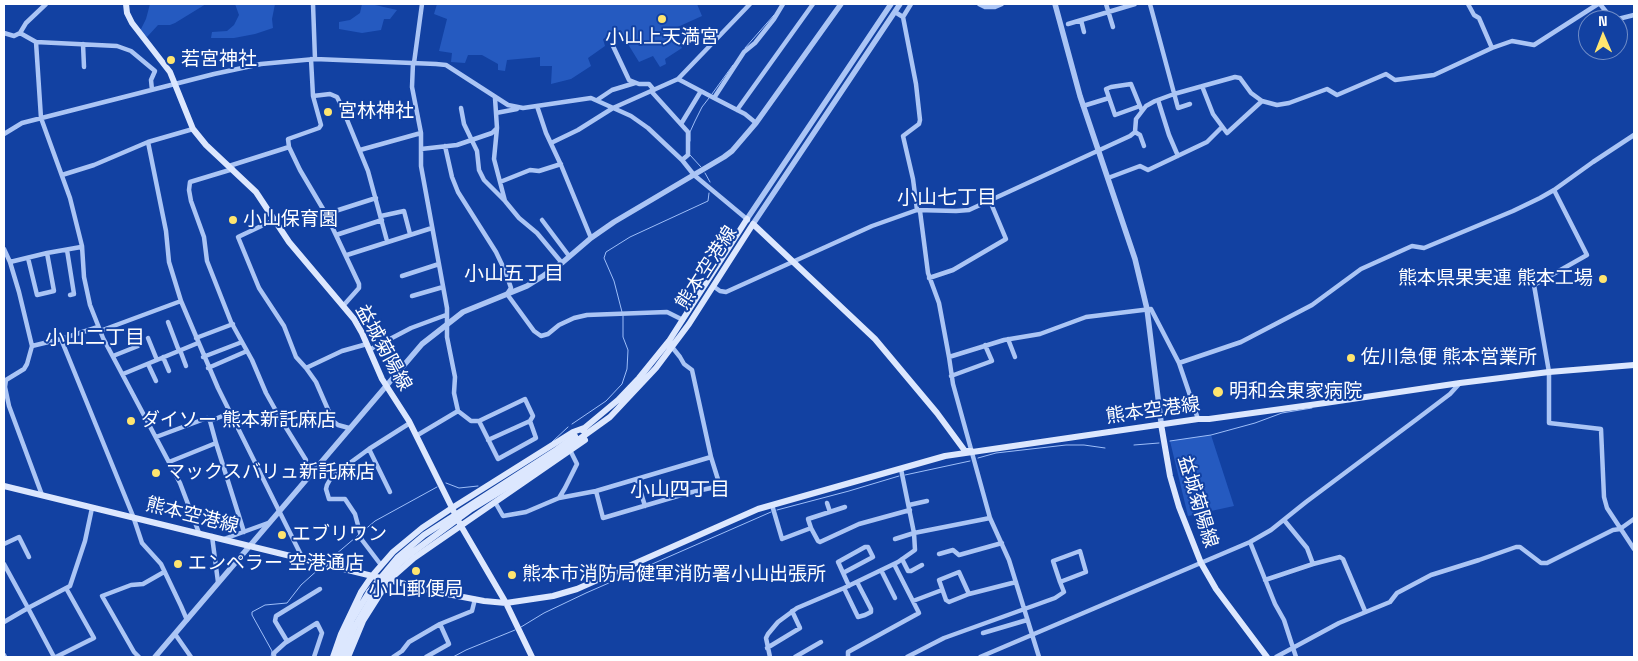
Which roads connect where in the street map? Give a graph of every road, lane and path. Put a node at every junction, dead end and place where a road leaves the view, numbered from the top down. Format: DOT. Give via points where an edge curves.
graph roads {
  1 [pos="46,4"];
  2 [pos="126,4"];
  3 [pos="313,4"];
  4 [pos="422,4"];
  5 [pos="750,4"];
  6 [pos="783,4"];
  7 [pos="813,4"];
  8 [pos="841,4"];
  9 [pos="900,4"];
  10 [pos="911,4"];
  11 [pos="979,4"];
  12 [pos="1002,4"];
  13 [pos="1055,4"];
  14 [pos="1106,4"];
  15 [pos="1135,4"];
  16 [pos="1150,4"];
  17 [pos="1468,4"];
  18 [pos="1599,4"];
  19 [pos="888,5"];
  20 [pos="895,12"];
  21 [pos="1109,12"];
  22 [pos="1634,15"];
  23 [pos="903,17"];
  24 [pos="1081,20"];
  25 [pos="1068,24"];
  26 [pos="1113,27"];
  27 [pos="1084,32"];
  28 [pos="4,33"];
  29 [pos="20,33"];
  30 [pos="36,42"];
  31 [pos="83,44"];
  32 [pos="613,46"];
  33 [pos="1492,48"];
  34 [pos="313,59"];
  35 [pos="414,63"];
  36 [pos="84,67"];
  37 [pos="678,79"];
  38 [pos="635,83"];
  39 [pos="174,84"];
  40 [pos="1202,86"];
  41 [pos="152,90"];
  42 [pos="653,90"];
  43 [pos="701,90"];
  44 [pos="1174,94"];
  45 [pos="313,96"];
  46 [pos="712,96"];
  47 [pos="495,98"];
  48 [pos="1109,98"];
  49 [pos="597,100"];
  50 [pos="1158,100"];
  51 [pos="1262,101"];
  52 [pos="1190,104"];
  53 [pos="537,106"];
  54 [pos="1083,106"];
  55 [pos="461,108"];
  56 [pos="523,108"];
  57 [pos="613,108"];
  58 [pos="1141,109"];
  59 [pos="737,110"];
  60 [pos="496,113"];
  61 [pos="41,118"];
  62 [pos="756,123"];
  63 [pos="681,124"];
  64 [pos="1222,127"];
  65 [pos="497,128"];
  66 [pos="193,129"];
  67 [pos="1135,132"];
  68 [pos="421,133"];
  69 [pos="4,134"];
  70 [pos="1634,135"];
  71 [pos="471,141"];
  72 [pos="148,142"];
  73 [pos="551,143"];
  74 [pos="445,146"];
  75 [pos="1144,146"];
  76 [pos="290,147"];
  77 [pos="421,148"];
  78 [pos="360,150"];
  79 [pos="1098,151"];
  80 [pos="1178,156"];
  81 [pos="682,160"];
  82 [pos="561,164"];
  83 [pos="231,168"];
  84 [pos="62,175"];
  85 [pos="694,175"];
  86 [pos="1108,178"];
  87 [pos="500,182"];
  88 [pos="1554,190"];
  89 [pos="376,198"];
  90 [pos="505,201"];
  91 [pos="990,201"];
  92 [pos="919,210"];
  93 [pos="326,214"];
  94 [pos="381,218"];
  95 [pos="274,220"];
  96 [pos="542,220"];
  97 [pos="750,222"];
  98 [pos="432,228"];
  99 [pos="410,234"];
  100 [pos="336,235"];
  101 [pos="591,238"];
  102 [pos="387,241"];
  103 [pos="81,247"];
  104 [pos="4,249"];
  105 [pos="67,250"];
  106 [pos="47,253"];
  107 [pos="347,255"];
  108 [pos="569,256"];
  109 [pos="28,258"];
  110 [pos="793,261"];
  111 [pos="10,262"];
  112 [pos="562,263"];
  113 [pos="438,264"];
  114 [pos="402,276"];
  115 [pos="929,278"];
  116 [pos="713,286"];
  117 [pos="443,287"];
  118 [pos="74,294"];
  119 [pos="507,294"];
  120 [pos="412,296"];
  121 [pos="181,301"];
  122 [pos="343,306"];
  123 [pos="1147,309"];
  124 [pos="446,315"];
  125 [pos="168,322"];
  126 [pos="686,322"];
  127 [pos="233,324"];
  128 [pos="446,324"];
  129 [pos="99,329"];
  130 [pos="148,338"];
  131 [pos="61,339"];
  132 [pos="1008,339"];
  133 [pos="197,340"];
  134 [pos="242,342"];
  135 [pos="985,345"];
  136 [pos="32,346"];
  137 [pos="138,346"];
  138 [pos="368,347"];
  139 [pos="672,347"];
  140 [pos="179,350"];
  141 [pos="248,352"];
  142 [pos="113,356"];
  143 [pos="164,357"];
  144 [pos="204,357"];
  145 [pos="949,357"];
  146 [pos="1015,357"];
  147 [pos="157,360"];
  148 [pos="1179,363"];
  149 [pos="148,364"];
  150 [pos="1634,365"];
  151 [pos="186,366"];
  152 [pos="208,368"];
  153 [pos="306,368"];
  154 [pos="169,371"];
  155 [pos="1549,372"];
  156 [pos="123,374"];
  157 [pos="951,376"];
  158 [pos="156,381"];
  159 [pos="1460,384"];
  160 [pos="386,386"];
  161 [pos="6,407"];
  162 [pos="458,411"];
  163 [pos="230,413"];
  164 [pos="1198,419"];
  165 [pos="210,421"];
  166 [pos="479,421"];
  167 [pos="530,421"];
  168 [pos="1161,423"];
  169 [pos="410,424"];
  170 [pos="348,428"];
  171 [pos="584,428"];
  172 [pos="592,430"];
  173 [pos="416,436"];
  174 [pos="156,437"];
  175 [pos="576,438"];
  176 [pos="488,440"];
  177 [pos="216,443"];
  178 [pos="368,449"];
  179 [pos="570,450"];
  180 [pos="973,452"];
  181 [pos="711,457"];
  182 [pos="306,460"];
  183 [pos="169,462"];
  184 [pos="900,469"];
  185 [pos="637,480"];
  186 [pos="4,486"];
  187 [pos="390,492"];
  188 [pos="596,492"];
  189 [pos="43,496"];
  190 [pos="559,498"];
  191 [pos="927,501"];
  192 [pos="495,502"];
  193 [pos="827,503"];
  194 [pos="772,505"];
  195 [pos="645,506"];
  196 [pos="846,507"];
  197 [pos="92,508"];
  198 [pos="452,508"];
  199 [pos="909,508"];
  200 [pos="279,511"];
  201 [pos="830,512"];
  202 [pos="133,516"];
  203 [pos="990,518"];
  204 [pos="1634,519"];
  205 [pos="1284,520"];
  206 [pos="269,522"];
  207 [pos="461,526"];
  208 [pos="811,528"];
  209 [pos="1620,529"];
  210 [pos="244,532"];
  211 [pos="199,533"];
  212 [pos="914,533"];
  213 [pos="212,536"];
  214 [pos="223,539"];
  215 [pos="895,539"];
  216 [pos="1250,542"];
  217 [pos="1002,543"];
  218 [pos="4,544"];
  219 [pos="249,546"];
  220 [pos="1634,550"];
  221 [pos="939,554"];
  222 [pos="29,557"];
  223 [pos="303,559"];
  224 [pos="902,559"];
  225 [pos="1201,563"];
  226 [pos="4,564"];
  227 [pos="894,564"];
  228 [pos="1313,564"];
  229 [pos="381,565"];
  230 [pos="922,565"];
  231 [pos="881,570"];
  232 [pos="164,572"];
  233 [pos="843,573"];
  234 [pos="372,576"];
  235 [pos="389,580"];
  236 [pos="1266,580"];
  237 [pos="218,582"];
  238 [pos="857,582"];
  239 [pos="1016,582"];
  240 [pos="1060,582"];
  241 [pos="847,587"];
  242 [pos="66,588"];
  243 [pos="320,589"];
  244 [pos="942,590"];
  245 [pos="969,594"];
  246 [pos="895,598"];
  247 [pos="475,600"];
  248 [pos="913,601"];
  249 [pos="506,603"];
  250 [pos="28,608"];
  251 [pos="1024,609"];
  252 [pos="792,611"];
  253 [pos="1365,611"];
  254 [pos="186,620"];
  255 [pos="1027,620"];
  256 [pos="4,622"];
  257 [pos="440,624"];
  258 [pos="983,633"];
  259 [pos="175,634"];
  260 [pos="1032,634"];
  261 [pos="287,641"];
  262 [pos="822,642"];
  263 [pos="767,648"];
  264 [pos="1293,649"];
  265 [pos="55,657"];
  266 [pos="139,657"];
  267 [pos="154,657"];
  268 [pos="191,657"];
  269 [pos="274,657"];
  270 [pos="314,657"];
  271 [pos="332,657"];
  272 [pos="338,657"];
  273 [pos="343,657"];
  274 [pos="348,657"];
  275 [pos="393,657"];
  276 [pos="426,657"];
  277 [pos="532,657"];
  278 [pos="770,657"];
  279 [pos="795,657"];
  280 [pos="848,657"];
  281 [pos="907,657"];
  282 [pos="980,657"];
  283 [pos="1039,657"];
  284 [pos="1267,657"];
  285 [pos="1276,657"];
  286 [pos="1296,657"];
  1 -- 29 [label="street"];
  2 -- 39 [label="main road, 益城菊陽線" via="132,23 170,72"];
  3 -- 34 [label="street"];
  4 -- 35 [label="street"];
  5 -- 37 [label="street"];
  6 -- 46 [label="street"];
  7 -- 59 [label="street"];
  8 -- 62 [label="street"];
  9 -- 20 [label="street"];
  10 -- 23 [label="street"];
  11 -- 12 [label="street" via="985,7"];
  13 -- 54 [label="street"];
  14 -- 21 [label="street"];
  15 -- 21 [label="street"];
  16 -- 44 [label="street"];
  17 -- 33 [label="street" via="1474,16 1479,18"];
  18 -- 22 [label="street" via="1611,18"];
  18 -- 33 [label="street" via="1534,46 1512,41"];
  19 -- 20 [label="street"];
  19 -- 97 [label="street"];
  20 -- 23 [label="street"];
  20 -- 97 [label="street"];
  21 -- 24 [label="street"];
  21 -- 26 [label="street"];
  23 -- 92 [label="street" via="920,115 919,124 903,136"];
  24 -- 25 [label="street"];
  24 -- 27 [label="street"];
  28 -- 29 [label="street" via="14,36"];
  29 -- 30 [label="street"];
  30 -- 31 [label="street"];
  30 -- 61 [label="street"];
  31 -- 36 [label="street"];
  31 -- 41 [label="street" via="117,46 131,51 155,71 151,80"];
  32 -- 38 [label="street" via="628,80"];
  33 -- 51 [label="street" via="1434,75 1395,80 1386,74 1337,95 1327,89 1288,103 1277,105"];
  34 -- 35 [label="street"];
  34 -- 39 [label="street" via="261,64"];
  34 -- 45 [label="street"];
  35 -- 47 [label="street" via="446,66"];
  35 -- 68 [label="street" via="412,86"];
  37 -- 42 [label="street"];
  37 -- 43 [label="street"];
  38 -- 42 [label="street" via="649,84"];
  38 -- 49 [label="street" via="612,90"];
  39 -- 41 [label="street"];
  39 -- 66 [label="main road, 益城菊陽線"];
  40 -- 44 [label="street"];
  40 -- 51 [label="street" via="1240,78"];
  40 -- 64 [label="street"];
  41 -- 61 [label="street"];
  42 -- 57 [label="street"];
  42 -- 63 [label="street"];
  43 -- 46 [label="street"];
  43 -- 63 [label="street"];
  44 -- 50 [label="street"];
  44 -- 52 [label="street" via="1178,108"];
  45 -- 76 [label="street" via="321,125 288,139"];
  45 -- 78 [label="street" via="330,94 337,97"];
  46 -- 59 [label="street"];
  47 -- 56 [label="street" via="508,106"];
  47 -- 60 [label="street"];
  48 -- 54 [label="street"];
  48 -- 58 [label="street" via="1115,115"];
  48 -- 58 [label="street" via="1106,90 1131,84"];
  49 -- 53 [label="street" via="591,98"];
  49 -- 57 [label="street"];
  50 -- 58 [label="street"];
  50 -- 80 [label="street"];
  51 -- 64 [label="street" via="1227,133"];
  53 -- 56 [label="street"];
  53 -- 73 [label="street"];
  54 -- 79 [label="street"];
  55 -- 71 [label="street"];
  56 -- 60 [label="street"];
  57 -- 73 [label="street"];
  57 -- 81 [label="street" via="648,128"];
  58 -- 67 [label="street"];
  59 -- 62 [label="street"];
  60 -- 65 [label="street"];
  61 -- 69 [label="street" via="22,123"];
  61 -- 84 [label="street"];
  62 -- 85 [label="street" via="732,151"];
  63 -- 81 [label="street" via="688,132 688,154"];
  64 -- 80 [label="street" via="1207,142"];
  65 -- 71 [label="street"];
  65 -- 87 [label="street" via="494,159"];
  66 -- 72 [label="street"];
  66 -- 83 [label="main road, 益城菊陽線"];
  67 -- 75 [label="street" via="1140,135"];
  67 -- 79 [label="street"];
  68 -- 77 [label="street"];
  68 -- 78 [label="street"];
  70 -- 88 [label="street"];
  71 -- 74 [label="street"];
  71 -- 90 [label="street" via="477,151 479,170 484,180"];
  72 -- 84 [label="street"];
  72 -- 121 [label="street" via="169,262"];
  73 -- 82 [label="street"];
  74 -- 77 [label="street"];
  74 -- 119 [label="street" via="458,192 506,273 511,288"];
  76 -- 83 [label="street"];
  76 -- 93 [label="street"];
  77 -- 98 [label="street"];
  78 -- 89 [label="street"];
  79 -- 86 [label="street"];
  79 -- 91 [label="street"];
  80 -- 86 [label="street" via="1148,170 1140,166"];
  81 -- 85 [label="street"];
  82 -- 87 [label="street" via="539,171 530,170"];
  82 -- 101 [label="street"];
  83 -- 95 [label="main road, 益城菊陽線" via="256,192"];
  83 -- 127 [label="street" via="189,185 191,201 204,237 207,261"];
  84 -- 103 [label="street"];
  85 -- 97 [label="street"];
  85 -- 101 [label="street"];
  86 -- 123 [label="street" via="1135,259"];
  87 -- 90 [label="street"];
  88 -- 148 [label="street" via="1424,248 1412,246 1361,269 1312,305 1241,342"];
  88 -- 155 [label="street" via="1587,255 1534,285"];
  89 -- 93 [label="street"];
  89 -- 94 [label="street"];
  90 -- 112 [label="street" via="538,233"];
  91 -- 92 [label="street" via="969,210"];
  91 -- 115 [label="street" via="1006,239 953,270"];
  92 -- 110 [label="street" via="872,226"];
  92 -- 115 [label="street"];
  93 -- 100 [label="street"];
  94 -- 99 [label="street" via="404,211"];
  94 -- 100 [label="street"];
  94 -- 102 [label="street"];
  95 -- 122 [label="main road, 益城菊陽線"];
  95 -- 153 [label="street" via="238,237 259,288 284,326 296,357"];
  96 -- 108 [label="street"];
  97 -- 110 [label="main road, 熊本空港線"];
  97 -- 116 [label="main road, 熊本空港線"];
  97 -- 126 [label="main road, 熊本空港線"];
  98 -- 99 [label="street"];
  98 -- 113 [label="street"];
  99 -- 102 [label="street"];
  100 -- 107 [label="street"];
  101 -- 108 [label="street"];
  102 -- 107 [label="street"];
  103 -- 105 [label="street"];
  103 -- 129 [label="street" via="90,305"];
  104 -- 111 [label="street"];
  105 -- 106 [label="street"];
  105 -- 118 [label="street"];
  106 -- 109 [label="street"];
  106 -- 109 [label="street" via="54,291 37,295"];
  107 -- 122 [label="street" via="359,288"];
  108 -- 112 [label="street"];
  109 -- 111 [label="street"];
  110 -- 116 [label="street" via="726,292"];
  110 -- 180 [label="main road, 熊本空港線" via="875,339 965,451"];
  111 -- 136 [label="street"];
  112 -- 119 [label="street" via="527,286"];
  113 -- 114 [label="street"];
  113 -- 117 [label="street"];
  115 -- 145 [label="street"];
  116 -- 126 [label="main road, 熊本空港線"];
  117 -- 120 [label="street"];
  117 -- 124 [label="street"];
  119 -- 126 [label="street" via="541,336 574,318 587,315 667,312"];
  119 -- 128 [label="street" via="463,312"];
  121 -- 129 [label="street"];
  121 -- 133 [label="street"];
  122 -- 138 [label="main road, 益城菊陽線" via="354,319"];
  123 -- 132 [label="street" via="1086,317 1040,334"];
  123 -- 148 [label="street" via="1151,309"];
  123 -- 168 [label="street"];
  124 -- 128 [label="street"];
  124 -- 138 [label="street"];
  125 -- 140 [label="street"];
  126 -- 139 [label="main road, 熊本空港線"];
  126 -- 171 [label="main road, 熊本空港線" via="618,400"];
  127 -- 133 [label="street"];
  127 -- 134 [label="street"];
  128 -- 160 [label="street" via="422,344"];
  128 -- 162 [label="street"];
  129 -- 131 [label="street"];
  129 -- 142 [label="street"];
  130 -- 147 [label="street"];
  131 -- 136 [label="street"];
  131 -- 202 [label="street"];
  132 -- 135 [label="street"];
  132 -- 146 [label="street"];
  133 -- 140 [label="street"];
  133 -- 144 [label="street"];
  134 -- 141 [label="street"];
  134 -- 144 [label="street"];
  135 -- 145 [label="street"];
  135 -- 157 [label="street" via="992,361"];
  136 -- 161 [label="street" via="24,369 6,380"];
  137 -- 142 [label="street"];
  138 -- 153 [label="street" via="342,351"];
  138 -- 160 [label="main road, 益城菊陽線"];
  139 -- 172 [label="main road, 熊本空港線" via="639,387 610,417"];
  139 -- 181 [label="street" via="692,370"];
  140 -- 143 [label="street"];
  140 -- 151 [label="street"];
  141 -- 152 [label="street"];
  141 -- 182 [label="street" via="266,394"];
  142 -- 156 [label="street"];
  143 -- 147 [label="street"];
  143 -- 154 [label="street"];
  144 -- 152 [label="street"];
  145 -- 157 [label="street"];
  147 -- 149 [label="street"];
  148 -- 164 [label="street"];
  149 -- 156 [label="street"];
  149 -- 158 [label="street"];
  150 -- 155 [label="main road, 熊本空港線"];
  152 -- 163 [label="street"];
  153 -- 170 [label="street" via="316,382 333,421"];
  155 -- 159 [label="main road, 熊本空港線"];
  155 -- 209 [label="street" via="1549,423 1601,429 1604,497"];
  156 -- 174 [label="street"];
  157 -- 180 [label="street"];
  159 -- 164 [label="main road, 熊本空港線"];
  159 -- 205 [label="street"];
  160 -- 169 [label="main road, 益城菊陽線"];
  160 -- 170 [label="street"];
  161 -- 189 [label="street"];
  162 -- 166 [label="street" via="471,422"];
  162 -- 173 [label="street"];
  163 -- 165 [label="street"];
  163 -- 200 [label="street"];
  164 -- 168 [label="main road, 熊本空港線"];
  165 -- 174 [label="street" via="207,418"];
  165 -- 177 [label="street"];
  166 -- 167 [label="street" via="525,399 533,416"];
  166 -- 176 [label="street"];
  167 -- 176 [label="street"];
  167 -- 176 [label="street" via="536,438 498,459"];
  168 -- 180 [label="main road, 熊本空港線"];
  168 -- 225 [label="main road, 益城菊陽線" via="1170,476"];
  169 -- 173 [label="main road, 益城菊陽線"];
  169 -- 178 [label="street"];
  170 -- 200 [label="street"];
  171 -- 175 [label="main road, 熊本空港線"];
  171 -- 198 [label="main road, 熊本空港線"];
  172 -- 175 [label="main road, 熊本空港線"];
  172 -- 179 [label="main road, 熊本空港線" via="585,440"];
  173 -- 198 [label="main road, 益城菊陽線"];
  174 -- 183 [label="street"];
  175 -- 272 [label="main road, 熊本空港線, bridge" via="424,535 398,557 369,592 352,620"];
  175 -- 273 [label="main road, 熊本空港線, bridge" via="534,471 470,510 400,563 370,599"];
  177 -- 183 [label="street"];
  177 -- 210 [label="street"];
  178 -- 187 [label="street"];
  178 -- 229 [label="street" via="330,478 326,489 330,499 345,499 355,514 360,534"];
  179 -- 190 [label="street" via="577,464"];
  179 -- 192 [label="main road, 熊本空港線"];
  180 -- 184 [label="main road, 熊本空港線"];
  180 -- 203 [label="street"];
  181 -- 185 [label="street"];
  181 -- 195 [label="street" via="720,486"];
  183 -- 211 [label="street"];
  184 -- 194 [label="main road, 熊本空港線"];
  184 -- 199 [label="street"];
  185 -- 188 [label="street"];
  185 -- 195 [label="street"];
  186 -- 189 [label="main road, 熊本空港線"];
  188 -- 190 [label="street"];
  188 -- 195 [label="street" via="603,518"];
  189 -- 197 [label="main road, 熊本空港線"];
  190 -- 192 [label="street" via="526,512 503,516"];
  191 -- 199 [label="street"];
  192 -- 207 [label="main road, 熊本空港線"];
  193 -- 201 [label="street"];
  194 -- 208 [label="street" via="782,539"];
  194 -- 249 [label="main road, 熊本空港線" via="577,588 553,596"];
  196 -- 201 [label="street"];
  197 -- 202 [label="main road, 熊本空港線"];
  197 -- 242 [label="street" via="75,573"];
  198 -- 207 [label="main road, 益城菊陽線"];
  198 -- 229 [label="main road, 熊本空港線" via="422,528"];
  199 -- 208 [label="street" via="859,524 820,542"];
  199 -- 212 [label="street"];
  200 -- 206 [label="street"];
  200 -- 223 [label="street"];
  201 -- 208 [label="street" via="808,519"];
  202 -- 211 [label="main road, 熊本空港線"];
  202 -- 232 [label="street" via="142,543"];
  203 -- 212 [label="street"];
  203 -- 217 [label="street"];
  204 -- 209 [label="street"];
  205 -- 216 [label="street"];
  205 -- 228 [label="street" via="1307,548"];
  206 -- 210 [label="street"];
  206 -- 219 [label="street"];
  207 -- 235 [label="main road, 熊本空港線" via="414,558"];
  207 -- 249 [label="main road, 益城菊陽線"];
  209 -- 220 [label="street"];
  209 -- 253 [label="street" via="1547,563 1535,560 1520,547 1431,574 1397,593 1390,602"];
  210 -- 214 [label="street"];
  211 -- 213 [label="main road, 熊本空港線"];
  212 -- 215 [label="street"];
  212 -- 224 [label="street" via="915,550"];
  213 -- 214 [label="main road, 熊本空港線"];
  213 -- 237 [label="street"];
  214 -- 219 [label="main road, 熊本空港線"];
  216 -- 225 [label="street"];
  216 -- 236 [label="street"];
  217 -- 221 [label="street" via="959,555 953,550"];
  217 -- 239 [label="street"];
  218 -- 222 [label="street" via="19,537"];
  219 -- 223 [label="main road, 熊本空港線"];
  219 -- 237 [label="street"];
  223 -- 234 [label="main road, 熊本空港線"];
  224 -- 227 [label="street"];
  224 -- 230 [label="street" via="908,571"];
  225 -- 260 [label="street"];
  225 -- 284 [label="main road, 益城菊陽線" via="1216,589"];
  226 -- 250 [label="street"];
  227 -- 231 [label="street"];
  227 -- 248 [label="street"];
  228 -- 236 [label="street"];
  228 -- 253 [label="street" via="1343,559"];
  229 -- 234 [label="main road, 熊本空港線"];
  231 -- 238 [label="street"];
  231 -- 246 [label="street"];
  232 -- 254 [label="street"];
  232 -- 266 [label="street" via="143,584 102,596"];
  233 -- 233 [label="street" via="838,562 868,547 873,558"];
  233 -- 241 [label="street"];
  234 -- 235 [label="main road, 熊本空港線"];
  234 -- 271 [label="main road, 熊本空港線" via="348,617"];
  235 -- 247 [label="main road, 熊本空港線"];
  235 -- 274 [label="main road, 熊本空港線" via="363,621"];
  236 -- 264 [label="street"];
  237 -- 254 [label="street"];
  238 -- 241 [label="street"];
  238 -- 241 [label="street" via="871,612 858,616"];
  239 -- 245 [label="street"];
  239 -- 251 [label="street"];
  240 -- 240 [label="street" via="1052,561 1080,551 1086,572"];
  240 -- 251 [label="street" via="1064,592"];
  241 -- 252 [label="street"];
  242 -- 250 [label="street"];
  242 -- 265 [label="street" via="94,638"];
  243 -- 261 [label="street" via="276,616"];
  244 -- 245 [label="street" via="949,602"];
  244 -- 245 [label="street" via="940,578 959,572"];
  244 -- 248 [label="street"];
  247 -- 249 [label="main road, 熊本空港線"];
  247 -- 257 [label="street" via="472,611"];
  248 -- 280 [label="street" via="919,613 848,652"];
  249 -- 277 [label="main road, 益城菊陽線"];
  250 -- 256 [label="street"];
  250 -- 265 [label="street"];
  251 -- 255 [label="street"];
  251 -- 281 [label="street" via="944,638"];
  252 -- 263 [label="street" via="770,630 766,638"];
  252 -- 263 [label="street" via="800,628"];
  253 -- 264 [label="street"];
  254 -- 259 [label="street"];
  255 -- 258 [label="street"];
  255 -- 260 [label="street"];
  257 -- 275 [label="street" via="409,642"];
  257 -- 276 [label="street" via="449,644"];
  259 -- 267 [label="street"];
  259 -- 268 [label="street"];
  260 -- 282 [label="street"];
  260 -- 283 [label="street"];
  261 -- 269 [label="street" via="274,653"];
  261 -- 270 [label="street" via="317,623 322,632"];
  262 -- 279 [label="street"];
  263 -- 278 [label="street"];
  264 -- 285 [label="street"];
  264 -- 286 [label="street"];
}
